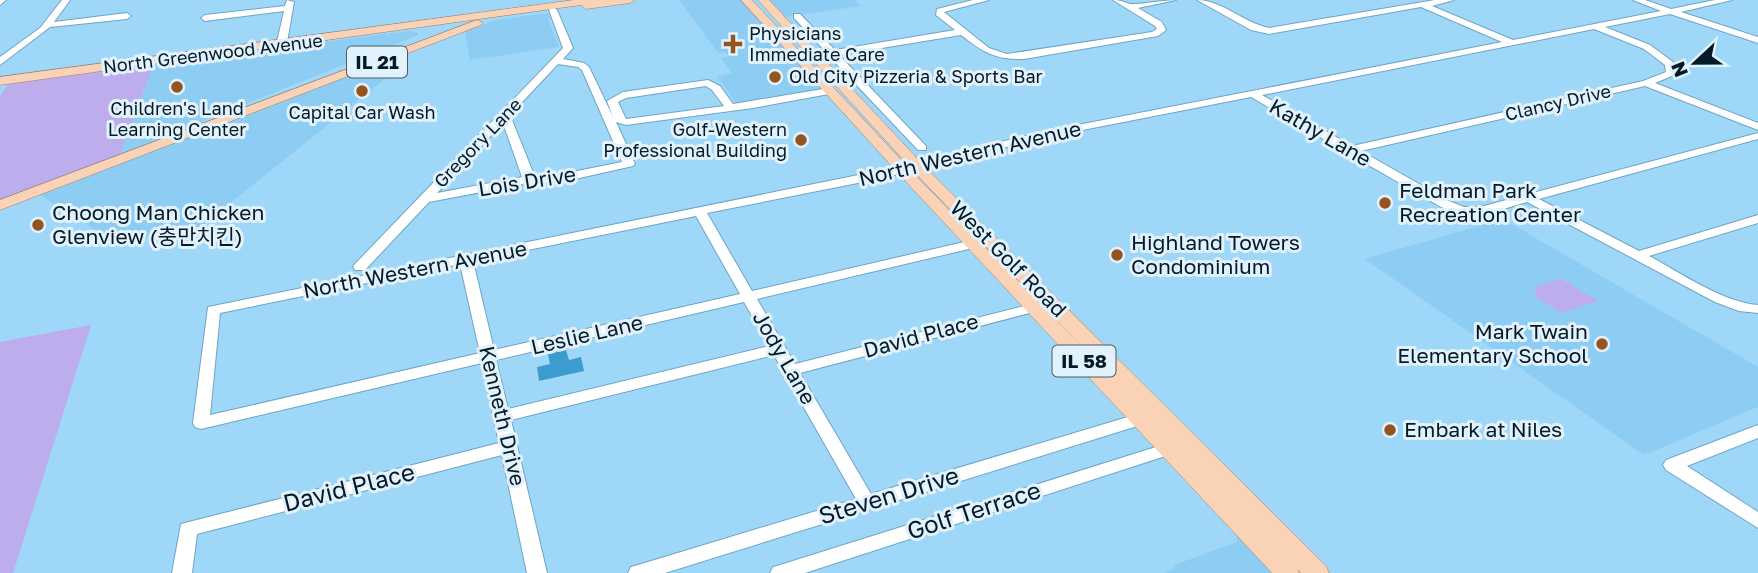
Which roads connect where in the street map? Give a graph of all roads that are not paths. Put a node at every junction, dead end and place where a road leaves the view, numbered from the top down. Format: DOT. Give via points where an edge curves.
graph roads {
  1 [pos="66,0"];
  2 [pos="516,0"];
  3 [pos="597,0"];
  4 [pos="630,0"];
  5 [pos="746,0"];
  6 [pos="762,0"];
  7 [pos="985,0"];
  8 [pos="1117,0"];
  9 [pos="1172,0"];
  10 [pos="1201,0"];
  11 [pos="1412,0"];
  12 [pos="1450,0"];
  13 [pos="1637,0"];
  14 [pos="1728,0"];
  15 [pos="533,1"];
  16 [pos="289,4"];
  17 [pos="1423,5"];
  18 [pos="1130,7"];
  19 [pos="550,8"];
  20 [pos="1670,11"];
  21 [pos="504,12"];
  22 [pos="127,16"];
  23 [pos="797,16"];
  24 [pos="205,18"];
  25 [pos="480,18"];
  26 [pos="456,23"];
  27 [pos="47,25"];
  28 [pos="1595,26"];
  29 [pos="408,30"];
  30 [pos="962,33"];
  31 [pos="425,35"];
  32 [pos="1758,40"];
  33 [pos="282,42"];
  34 [pos="1513,43"];
  35 [pos="832,53"];
  36 [pos="815,56"];
  37 [pos="799,59"];
  38 [pos="555,61"];
  39 [pos="0,62"];
  40 [pos="93,69"];
  41 [pos="0,81"];
  42 [pos="1646,83"];
  43 [pos="829,91"];
  44 [pos="1253,94"];
  45 [pos="267,101"];
  46 [pos="729,106"];
  47 [pos="505,115"];
  48 [pos="1758,127"];
  49 [pos="1758,135"];
  50 [pos="922,148"];
  51 [pos="1351,150"];
  52 [pos="908,167"];
  53 [pos="530,179"];
  54 [pos="1528,198"];
  55 [pos="425,199"];
  56 [pos="0,205"];
  57 [pos="700,212"];
  58 [pos="1758,219"];
  59 [pos="973,244"];
  60 [pos="1637,256"];
  61 [pos="466,259"];
  62 [pos="360,267"];
  63 [pos="749,298"];
  64 [pos="1042,305"];
  65 [pos="1758,309"];
  66 [pos="779,349"];
  67 [pos="489,357"];
  68 [pos="791,370"];
  69 [pos="502,416"];
  70 [pos="1140,419"];
  71 [pos="201,423"];
  72 [pos="1758,431"];
  73 [pos="1179,446"];
  74 [pos="509,447"];
  75 [pos="867,503"];
  76 [pos="1758,521"];
  77 [pos="182,573"];
  78 [pos="537,573"];
  79 [pos="638,573"];
  80 [pos="780,573"];
  81 [pos="1287,573"];
  82 [pos="1317,573"];
  1 -- 27 [label="street"];
  2 -- 25 [label="main road, IL 21"];
  3 -- 19 [label="main road, North Greenwood Avenue"];
  4 -- 19 [label="main road, North Greenwood Avenue"];
  5 -- 37 [label="main road, West Golf Road / IL 58"];
  6 -- 36 [label="main road, West Golf Road / IL 58"];
  7 -- 30 [label="street" via="939,11"];
  8 -- 18 [label="street"];
  9 -- 18 [label="street"];
  10 -- 17 [label="street" via="1264,31"];
  11 -- 17 [label="street"];
  12 -- 17 [label="street"];
  13 -- 20 [label="street"];
  14 -- 20 [label="street, North Western Avenue"];
  15 -- 19 [label="main road"];
  15 -- 21 [label="main road, IL 21"];
  16 -- 24 [label="street"];
  16 -- 33 [label="street"];
  17 -- 34 [label="street"];
  18 -- 30 [label="street" via="1163,30 1016,57 992,53"];
  19 -- 21 [label="main road, North Greenwood Avenue"];
  19 -- 25 [label="main road, North Greenwood Avenue"];
  19 -- 38 [label="street, Gregory Lane" via="569,47"];
  20 -- 28 [label="street, North Western Avenue"];
  20 -- 32 [label="street"];
  21 -- 25 [label="main road, IL 21"];
  22 -- 27 [label="street"];
  23 -- 35 [label="street"];
  25 -- 26 [label="main road, North Greenwood Avenue"];
  25 -- 33 [label="main road, North Greenwood Avenue"];
  25 -- 45 [label="main road, IL 21"];
  26 -- 29 [label="main road, North Greenwood Avenue"];
  26 -- 31 [label="main road, IL 21"];
  27 -- 39 [label="street"];
  28 -- 34 [label="street, North Western Avenue"];
  28 -- 42 [label="street, Clancy Drive" via="1666,58 1671,73"];
  29 -- 31 [label="main road"];
  29 -- 40 [label="main road, North Greenwood Avenue"];
  30 -- 35 [label="street"];
  31 -- 45 [label="main road, IL 21" via="274,94"];
  33 -- 40 [label="main road, North Greenwood Avenue"];
  34 -- 44 [label="street, North Western Avenue"];
  35 -- 36 [label="street"];
  35 -- 50 [label="street"];
  36 -- 37 [label="street"];
  36 -- 52 [label="main road, West Golf Road / IL 58"];
  37 -- 43 [label="main road, West Golf Road / IL 58"];
  38 -- 47 [label="street, Gregory Lane"];
  38 -- 53 [label="street, Lois Drive" via="586,69 629,164 557,179"];
  40 -- 41 [label="main road"];
  42 -- 48 [label="street"];
  42 -- 51 [label="street, Clancy Drive"];
  43 -- 46 [label="street"];
  43 -- 52 [label="main road, West Golf Road / IL 58"];
  44 -- 51 [label="street, Kathy Lane"];
  44 -- 52 [label="street, North Western Avenue" via="1047,134"];
  45 -- 56 [label="main road"];
  46 -- 46 [label="street" via="626,122 620,121 612,101 623,95 708,83"];
  47 -- 53 [label="street"];
  47 -- 55 [label="street, Gregory Lane"];
  49 -- 54 [label="street"];
  51 -- 54 [label="street, Kathy Lane" via="1462,211"];
  52 -- 57 [label="street, North Western Avenue"];
  52 -- 59 [label="main road, West Golf Road / IL 58"];
  52 -- 64 [label="main road, West Golf Road / IL 58"];
  53 -- 55 [label="street, Lois Drive"];
  54 -- 60 [label="street"];
  55 -- 62 [label="street, Gregory Lane"];
  57 -- 61 [label="street, North Western Avenue"];
  57 -- 63 [label="street, Jody Lane"];
  58 -- 60 [label="street"];
  59 -- 63 [label="street, Leslie Lane"];
  59 -- 64 [label="main road, West Golf Road / IL 58"];
  60 -- 65 [label="street" via="1734,306"];
  61 -- 67 [label="street, Kenneth Drive"];
  61 -- 71 [label="street, North Western Avenue" via="212,310"];
  63 -- 66 [label="street, Jody Lane"];
  63 -- 67 [label="street, Leslie Lane"];
  64 -- 68 [label="street, David Place"];
  64 -- 70 [label="main road, West Golf Road / IL 58"];
  64 -- 73 [label="main road, West Golf Road / IL 58"];
  66 -- 68 [label="street, Jody Lane"];
  66 -- 69 [label="street"];
  67 -- 69 [label="street, Kenneth Drive"];
  67 -- 71 [label="street, Leslie Lane"];
  68 -- 75 [label="street, Jody Lane"];
  69 -- 74 [label="street, Kenneth Drive"];
  70 -- 73 [label="main road, West Golf Road / IL 58"];
  70 -- 75 [label="street, Steven Drive"];
  72 -- 76 [label="street" via="1672,466"];
  73 -- 80 [label="street, Golf Terrace"];
  73 -- 81 [label="main road, West Golf Road / IL 58"];
  73 -- 82 [label="main road, West Golf Road / IL 58"];
  74 -- 77 [label="street, David Place" via="188,529"];
  74 -- 78 [label="street, Kenneth Drive"];
  75 -- 79 [label="street, Steven Drive"];
}
